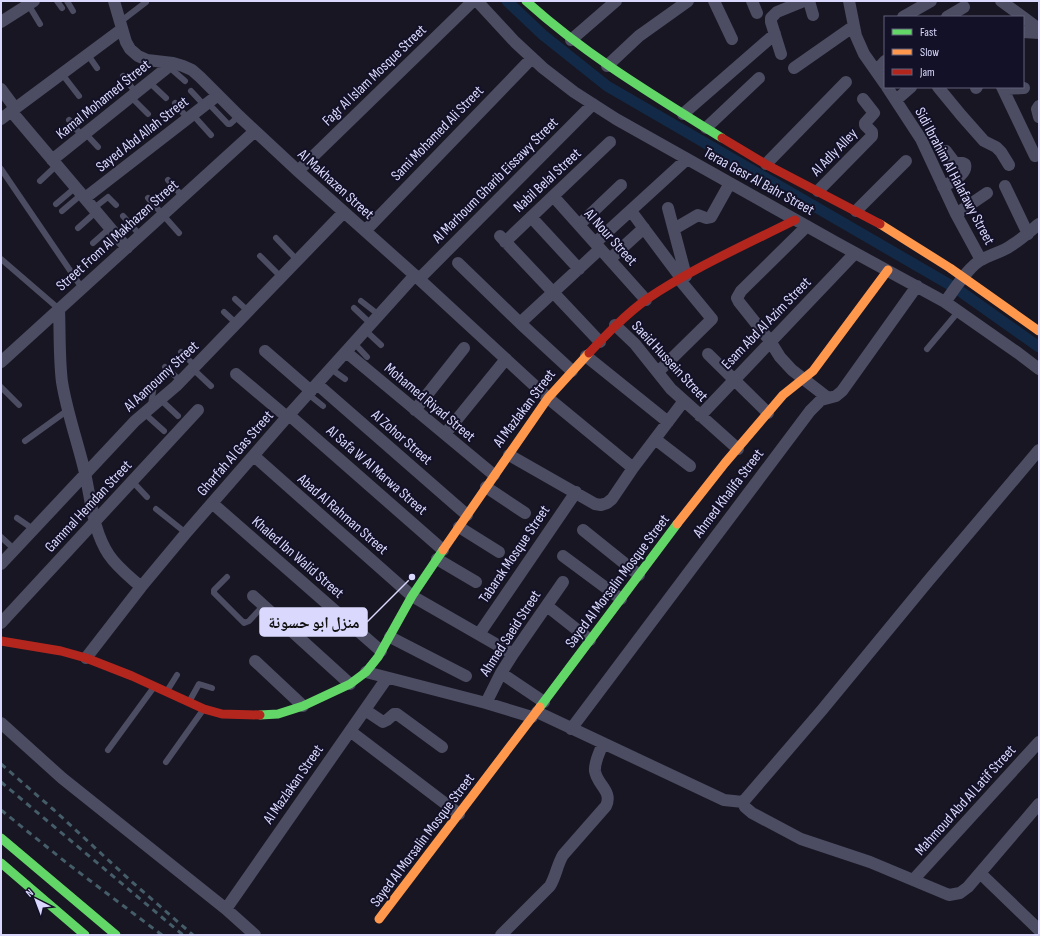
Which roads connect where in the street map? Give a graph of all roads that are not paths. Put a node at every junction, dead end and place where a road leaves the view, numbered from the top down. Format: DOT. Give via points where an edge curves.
graph roads {
  1 [pos="57,1"];
  2 [pos="67,1"];
  3 [pos="114,1"];
  4 [pos="473,1"];
  5 [pos="477,1"];
  6 [pos="616,1"];
  7 [pos="688,1"];
  8 [pos="714,1"];
  9 [pos="752,1"];
  10 [pos="804,1"];
  11 [pos="809,1"];
  12 [pos="849,1"];
  13 [pos="1001,1"];
  14 [pos="146,2"];
  15 [pos="928,2"];
  16 [pos="31,3"];
  17 [pos="534,4"];
  18 [pos="964,7"];
  19 [pos="62,8"];
  20 [pos="73,11"];
  21 [pos="757,13"];
  22 [pos="813,15"];
  23 [pos="905,16"];
  24 [pos="949,16"];
  25 [pos="1022,16"];
  26 [pos="1024,18"];
  27 [pos="1,22"];
  28 [pos="40,24"];
  29 [pos="121,25"];
  30 [pos="854,26"];
  31 [pos="1039,29"];
  32 [pos="1024,32"];
  33 [pos="1039,33"];
  34 [pos="775,34"];
  35 [pos="732,39"];
  36 [pos="571,40"];
  37 [pos="781,54"];
  38 [pos="88,55"];
  39 [pos="532,58"];
  40 [pos="884,62"];
  41 [pos="171,65"];
  42 [pos="607,66"];
  43 [pos="97,68"];
  44 [pos="794,68"];
  45 [pos="876,71"];
  46 [pos="62,74"];
  47 [pos="123,76"];
  48 [pos="759,78"];
  49 [pos="185,81"];
  50 [pos="149,82"];
  51 [pos="846,82"];
  52 [pos="884,83"];
  53 [pos="888,88"];
  54 [pos="910,88"];
  55 [pos="939,88"];
  56 [pos="1002,88"];
  57 [pos="1024,88"];
  58 [pos="1,89"];
  59 [pos="191,91"];
  60 [pos="134,95"];
  61 [pos="218,95"];
  62 [pos="79,96"];
  63 [pos="166,98"];
  64 [pos="863,99"];
  65 [pos="896,100"];
  66 [pos="175,103"];
  67 [pos="207,104"];
  68 [pos="593,104"];
  69 [pos="1039,106"];
  70 [pos="13,110"];
  71 [pos="148,114"];
  72 [pos="683,114"];
  73 [pos="239,116"];
  74 [pos="190,117"];
  75 [pos="1039,118"];
  76 [pos="1,119"];
  77 [pos="69,120"];
  78 [pos="706,128"];
  79 [pos="255,131"];
  80 [pos="84,134"];
  81 [pos="211,136"];
  82 [pos="610,142"];
  83 [pos="98,147"];
  84 [pos="946,151"];
  85 [pos="1035,156"];
  86 [pos="687,159"];
  87 [pos="906,162"];
  88 [pos="54,163"];
  89 [pos="766,164"];
  90 [pos="1009,165"];
  91 [pos="1,169"];
  92 [pos="298,171"];
  93 [pos="168,180"];
  94 [pos="40,181"];
  95 [pos="730,183"];
  96 [pos="621,186"];
  97 [pos="1005,186"];
  98 [pos="943,187"];
  99 [pos="818,191"];
  100 [pos="81,193"];
  101 [pos="987,193"];
  102 [pos="553,196"];
  103 [pos="183,197"];
  104 [pos="148,198"];
  105 [pos="56,204"];
  106 [pos="116,205"];
  107 [pos="668,208"];
  108 [pos="95,210"];
  109 [pos="62,211"];
  110 [pos="631,211"];
  111 [pos="856,211"];
  112 [pos="344,212"];
  113 [pos="956,214"];
  114 [pos="163,215"];
  115 [pos="123,216"];
  116 [pos="531,217"];
  117 [pos="795,220"];
  118 [pos="579,225"];
  119 [pos="807,226"];
  120 [pos="78,228"];
  121 [pos="110,228"];
  122 [pos="644,228"];
  123 [pos="674,229"];
  124 [pos="365,231"];
  125 [pos="1035,231"];
  126 [pos="179,233"];
  127 [pos="140,235"];
  128 [pos="276,238"];
  129 [pos="93,243"];
  130 [pos="598,246"];
  131 [pos="127,248"];
  132 [pos="855,253"];
  133 [pos="260,256"];
  134 [pos="1,259"];
  135 [pos="610,259"];
  136 [pos="981,260"];
  137 [pos="298,261"];
  138 [pos="458,263"];
  139 [pos="579,269"];
  140 [pos="888,270"];
  141 [pos="417,277"];
  142 [pos="282,278"];
  143 [pos="682,278"];
  144 [pos="962,280"];
  145 [pos="917,286"];
  146 [pos="82,288"];
  147 [pos="554,293"];
  148 [pos="235,299"];
  149 [pos="646,300"];
  150 [pos="947,300"];
  151 [pos="361,301"];
  152 [pos="354,308"];
  153 [pos="59,309"];
  154 [pos="224,312"];
  155 [pos="249,312"];
  156 [pos="958,312"];
  157 [pos="372,323"];
  158 [pos="520,323"];
  159 [pos="237,324"];
  160 [pos="615,325"];
  161 [pos="1039,331"];
  162 [pos="770,341"];
  163 [pos="600,342"];
  164 [pos="381,345"];
  165 [pos="350,348"];
  166 [pos="464,348"];
  167 [pos="927,349"];
  168 [pos="265,350"];
  169 [pos="181,352"];
  170 [pos="708,354"];
  171 [pos="586,356"];
  172 [pos="367,357"];
  173 [pos="506,359"];
  174 [pos="1,362"];
  175 [pos="165,367"];
  176 [pos="194,368"];
  177 [pos="331,368"];
  178 [pos="1039,369"];
  179 [pos="572,371"];
  180 [pos="658,372"];
  181 [pos="236,374"];
  182 [pos="345,379"];
  183 [pos="733,380"];
  184 [pos="803,380"];
  185 [pos="181,381"];
  186 [pos="154,385"];
  187 [pos="1,386"];
  188 [pos="211,386"];
  189 [pos="312,390"];
  190 [pos="548,398"];
  191 [pos="828,398"];
  192 [pos="683,402"];
  193 [pos="19,405"];
  194 [pos="152,406"];
  195 [pos="323,406"];
  196 [pos="68,410"];
  197 [pos="198,410"];
  198 [pos="415,410"];
  199 [pos="768,413"];
  200 [pos="178,416"];
  201 [pos="288,416"];
  202 [pos="700,416"];
  203 [pos="668,422"];
  204 [pos="164,431"];
  205 [pos="445,434"];
  206 [pos="655,439"];
  207 [pos="25,441"];
  208 [pos="738,449"];
  209 [pos="1039,450"];
  210 [pos="509,455"];
  211 [pos="254,456"];
  212 [pos="690,466"];
  213 [pos="633,468"];
  214 [pos="85,473"];
  215 [pos="494,475"];
  216 [pos="132,481"];
  217 [pos="486,487"];
  218 [pos="576,492"];
  219 [pos="148,497"];
  220 [pos="212,503"];
  221 [pos="156,509"];
  222 [pos="525,513"];
  223 [pos="467,515"];
  224 [pos="18,518"];
  225 [pos="95,521"];
  226 [pos="459,526"];
  227 [pos="33,529"];
  228 [pos="583,530"];
  229 [pos="186,533"];
  230 [pos="1,537"];
  231 [pos="14,549"];
  232 [pos="499,552"];
  233 [pos="440,554"];
  234 [pos="563,556"];
  235 [pos="1,564"];
  236 [pos="639,575"];
  237 [pos="227,577"];
  238 [pos="476,582"];
  239 [pos="563,582"];
  240 [pos="141,587"];
  241 [pos="253,596"];
  242 [pos="412,596"];
  243 [pos="621,599"];
  244 [pos="263,606"];
  245 [pos="547,606"];
  246 [pos="1,623"];
  247 [pos="479,634"];
  248 [pos="390,637"];
  249 [pos="590,640"];
  250 [pos="1,641"];
  251 [pos="381,651"];
  252 [pos="513,654"];
  253 [pos="86,658"];
  254 [pos="255,661"];
  255 [pos="366,672"];
  256 [pos="501,673"];
  257 [pos="177,675"];
  258 [pos="466,676"];
  259 [pos="387,678"];
  260 [pos="350,684"];
  261 [pos="154,687"];
  262 [pos="212,688"];
  263 [pos="166,692"];
  264 [pos="189,702"];
  265 [pos="486,703"];
  266 [pos="303,706"];
  267 [pos="204,709"];
  268 [pos="365,710"];
  269 [pos="538,710"];
  270 [pos="1,723"];
  271 [pos="571,728"];
  272 [pos="350,731"];
  273 [pos="1039,742"];
  274 [pos="603,743"];
  275 [pos="442,747"];
  276 [pos="108,750"];
  277 [pos="166,762"];
  278 [pos="743,802"];
  279 [pos="1039,804"];
  280 [pos="459,814"];
  281 [pos="1035,817"];
  282 [pos="1,838"];
  283 [pos="1,863"];
  284 [pos="980,873"];
  285 [pos="914,880"];
  286 [pos="226,910"];
  287 [pos="379,919"];
  288 [pos="1039,930"];
  289 [pos="85,935"];
  290 [pos="116,935"];
  291 [pos="255,935"];
  292 [pos="501,935"];
  1 -- 19 [label="lane"];
  2 -- 20 [label="lane"];
  3 -- 29 [label="street, Al Makhazen Street"];
  4 -- 92 [label="street, Fagr Al Islam Mosque Street"];
  5 -- 39 [label="street, Teraa Gesr Al Bahr Street"];
  6 -- 36 [label="street"];
  7 -- 42 [label="street" via="639,36"];
  8 -- 35 [label="street"];
  9 -- 21 [label="street"];
  10 -- 34 [label="street" via="774,14 771,22"];
  11 -- 22 [label="street"];
  12 -- 30 [label="street"];
  13 -- 25 [label="street"];
  14 -- 29 [label="lane"];
  15 -- 23 [label="street"];
  16 -- 27 [label="street"];
  16 -- 28 [label="lane"];
  17 -- 36 [label="main road, Teraa Gesr Al Bahr Street"];
  18 -- 24 [label="street"];
  26 -- 31 [label="street"];
  29 -- 38 [label="street"];
  29 -- 41 [label="street, Al Makhazen Street" via="126,42 138,56"];
  30 -- 44 [label="street"];
  30 -- 45 [label="street" via="864,54"];
  32 -- 33 [label="street"];
  34 -- 37 [label="street"];
  34 -- 72 [label="street"];
  36 -- 42 [label="main road, Teraa Gesr Al Bahr Street"];
  38 -- 43 [label="lane"];
  38 -- 46 [label="street"];
  39 -- 68 [label="street, Teraa Gesr Al Bahr Street"];
  39 -- 124 [label="street, Sami Mohamed Ali Street"];
  40 -- 45 [label="street"];
  41 -- 49 [label="lane"];
  41 -- 50 [label="street, Kamal Mohamed Street"];
  41 -- 61 [label="street, Al Makhazen Street" via="192,70"];
  42 -- 72 [label="main road, Teraa Gesr Al Bahr Street"];
  45 -- 52 [label="street"];
  46 -- 62 [label="lane"];
  46 -- 70 [label="street"];
  47 -- 60 [label="lane"];
  48 -- 78 [label="street"];
  50 -- 60 [label="street, Kamal Mohamed Street"];
  50 -- 63 [label="lane"];
  51 -- 89 [label="street"];
  53 -- 65 [label="street, Sidi Ibrahim Al Halafawy Street"];
  54 -- 65 [label="street"];
  55 -- 90 [label="street" via="984,141 1001,152"];
  56 -- 57 [label="street"];
  56 -- 85 [label="street"];
  58 -- 70 [label="street"];
  59 -- 67 [label="lane"];
  60 -- 71 [label="lane"];
  60 -- 80 [label="street, Kamal Mohamed Street"];
  61 -- 67 [label="street, Sayed Abd Allah Street"];
  61 -- 73 [label="street, Al Makhazen Street"];
  64 -- 99 [label="street, Al Adly Alley" via="874,113 865,123 872,136"];
  65 -- 98 [label="street, Sidi Ibrahim Al Halafawy Street" via="921,139"];
  66 -- 74 [label="lane"];
  67 -- 73 [label="lane" via="228,124"];
  67 -- 74 [label="street, Sayed Abd Allah Street"];
  68 -- 86 [label="street, Teraa Gesr Al Bahr Street"];
  68 -- 141 [label="street, Al Marhoum Gharib Eissawy Street"];
  69 -- 75 [label="street"];
  70 -- 76 [label="street"];
  70 -- 88 [label="street"];
  72 -- 78 [label="main road, Teraa Gesr Al Bahr Street"];
  73 -- 79 [label="street, Al Makhazen Street"];
  74 -- 81 [label="lane"];
  74 -- 100 [label="street, Sayed Abd Allah Street"];
  77 -- 80 [label="lane"];
  78 -- 89 [label="main road, Teraa Gesr Al Bahr Street"];
  79 -- 92 [label="street, Al Makhazen Street"];
  79 -- 103 [label="street, Street From Al Makhazen Street"];
  80 -- 83 [label="lane"];
  80 -- 88 [label="street, Kamal Mohamed Street"];
  82 -- 102 [label="street, Nabil Belal Street"];
  84 -- 98 [label="street" via="955,163 963,163 966,168"];
  86 -- 95 [label="street, Teraa Gesr Al Bahr Street"];
  86 -- 110 [label="street"];
  87 -- 111 [label="street"];
  88 -- 94 [label="lane"];
  88 -- 100 [label="street"];
  89 -- 99 [label="main road, Teraa Gesr Al Bahr Street"];
  91 -- 146 [label="lane"];
  92 -- 112 [label="street, Al Makhazen Street"];
  93 -- 103 [label="lane"];
  95 -- 117 [label="street, Teraa Gesr Al Bahr Street"];
  95 -- 123 [label="street" via="711,217 698,215"];
  96 -- 118 [label="street"];
  97 -- 125 [label="street"];
  98 -- 113 [label="street, Sidi Ibrahim Al Halafawy Street"];
  99 -- 111 [label="main road, Teraa Gesr Al Bahr Street"];
  100 -- 105 [label="lane"];
  100 -- 108 [label="street"];
  100 -- 109 [label="lane"];
  101 -- 113 [label="street"];
  102 -- 116 [label="street, Nabil Belal Street"];
  102 -- 118 [label="street, Al Nour Street"];
  103 -- 114 [label="street, Street From Al Makhazen Street"];
  104 -- 114 [label="lane"];
  106 -- 108 [label="lane" via="108,197"];
  107 -- 123 [label="street"];
  108 -- 120 [label="lane"];
  108 -- 121 [label="street"];
  110 -- 122 [label="street"];
  110 -- 130 [label="street"];
  111 -- 144 [label="main road, Teraa Gesr Al Bahr Street" via="905,239"];
  112 -- 124 [label="street, Al Makhazen Street"];
  112 -- 137 [label="street, Al Aamoumy Street"];
  113 -- 136 [label="street, Sidi Ibrahim Al Halafawy Street"];
  114 -- 126 [label="lane"];
  114 -- 127 [label="street, Street From Al Makhazen Street"];
  115 -- 127 [label="lane"];
  116 -- 139 [label="street"];
  116 -- 147 [label="street, Nabil Belal Street" via="503,239"];
  117 -- 119 [label="street, Teraa Gesr Al Bahr Street"];
  117 -- 143 [label="main road, Al Mazlakan Street"];
  118 -- 130 [label="street, Al Nour Street"];
  119 -- 132 [label="street, Teraa Gesr Al Bahr Street"];
  119 -- 162 [label="street" via="741,291 737,298"];
  121 -- 129 [label="lane"];
  121 -- 131 [label="street"];
  122 -- 135 [label="street"];
  122 -- 143 [label="street"];
  123 -- 143 [label="street"];
  124 -- 141 [label="street, Al Makhazen Street"];
  125 -- 136 [label="street"];
  127 -- 131 [label="street, Street From Al Makhazen Street"];
  128 -- 137 [label="lane"];
  130 -- 135 [label="street, Al Nour Street"];
  130 -- 139 [label="street"];
  131 -- 146 [label="street, Street From Al Makhazen Street"];
  132 -- 140 [label="street, Teraa Gesr Al Bahr Street"];
  132 -- 162 [label="street, Esam Abd Al Azim Street"];
  133 -- 142 [label="lane"];
  134 -- 153 [label="lane"];
  135 -- 149 [label="street, Al Nour Street"];
  136 -- 144 [label="street"];
  137 -- 142 [label="street, Al Aamoumy Street"];
  138 -- 158 [label="street"];
  139 -- 147 [label="street"];
  140 -- 145 [label="street, Teraa Gesr Al Bahr Street"];
  140 -- 184 [label="main road, Sayed Al Morsalin Mosque Street" via="813,371"];
  141 -- 157 [label="street, Gharfah Al Gas Street"];
  141 -- 173 [label="street, Al Makhazen Street"];
  142 -- 155 [label="street, Al Aamoumy Street"];
  143 -- 149 [label="main road, Al Mazlakan Street"];
  143 -- 180 [label="street" via="712,319"];
  144 -- 150 [label="street"];
  144 -- 161 [label="main road, Teraa Gesr Al Bahr Street"];
  145 -- 150 [label="street, Teraa Gesr Al Bahr Street"];
  145 -- 191 [label="street, Ahmed Khalifa Street" via="842,391"];
  146 -- 153 [label="street, Street From Al Makhazen Street"];
  147 -- 158 [label="street"];
  147 -- 163 [label="street"];
  148 -- 155 [label="lane"];
  149 -- 160 [label="main road, Al Mazlakan Street"];
  150 -- 156 [label="street, Teraa Gesr Al Bahr Street"];
  151 -- 157 [label="lane"];
  152 -- 157 [label="lane"];
  153 -- 174 [label="street, Street From Al Makhazen Street"];
  153 -- 196 [label="street" via="61,372"];
  154 -- 159 [label="lane"];
  155 -- 159 [label="street, Al Aamoumy Street"];
  156 -- 167 [label="lane"];
  156 -- 178 [label="street, Teraa Gesr Al Bahr Street"];
  157 -- 164 [label="lane"];
  157 -- 165 [label="street, Gharfah Al Gas Street"];
  158 -- 179 [label="street"];
  159 -- 176 [label="street, Al Aamoumy Street"];
  160 -- 163 [label="main road, Al Mazlakan Street"];
  160 -- 180 [label="street, Saeid Hussein Street"];
  162 -- 183 [label="street, Esam Abd Al Azim Street"];
  162 -- 184 [label="street" via="780,357"];
  163 -- 171 [label="main road, Al Mazlakan Street"];
  165 -- 172 [label="lane"];
  165 -- 177 [label="street, Gharfah Al Gas Street"];
  165 -- 198 [label="street, Mohamed Riyad Street"];
  166 -- 198 [label="street"];
  168 -- 189 [label="street, Al Zohor Street"];
  169 -- 176 [label="lane"];
  170 -- 183 [label="street"];
  171 -- 179 [label="main road, Al Mazlakan Street"];
  171 -- 203 [label="street"];
  173 -- 190 [label="street, Al Makhazen Street"];
  173 -- 205 [label="street"];
  175 -- 185 [label="lane"];
  176 -- 185 [label="street, Al Aamoumy Street"];
  176 -- 188 [label="lane"];
  177 -- 182 [label="lane"];
  177 -- 189 [label="street, Gharfah Al Gas Street"];
  179 -- 190 [label="main road, Al Mazlakan Street"];
  180 -- 192 [label="street, Saeid Hussein Street"];
  181 -- 201 [label="street, Al Safa W Al Marwa Street"];
  183 -- 199 [label="street"];
  183 -- 202 [label="street, Esam Abd Al Azim Street"];
  184 -- 191 [label="street"];
  184 -- 199 [label="main road, Sayed Al Morsalin Mosque Street" via="795,383"];
  185 -- 194 [label="street, Al Aamoumy Street"];
  186 -- 194 [label="lane"];
  187 -- 193 [label="lane"];
  189 -- 195 [label="lane"];
  189 -- 201 [label="street, Gharfah Al Gas Street"];
  189 -- 223 [label="street, Al Zohor Street"];
  190 -- 210 [label="main road, Al Mazlakan Street"];
  190 -- 213 [label="street, Al Makhazen Street"];
  191 -- 271 [label="street, Ahmed Khalifa Street" via="821,400 810,412"];
  192 -- 202 [label="street, Saeid Hussein Street"];
  192 -- 203 [label="street"];
  194 -- 200 [label="lane"];
  194 -- 204 [label="lane"];
  194 -- 214 [label="street, Al Aamoumy Street"];
  196 -- 207 [label="lane"];
  196 -- 214 [label="street"];
  197 -- 216 [label="street, Gammal Hemdan Street"];
  198 -- 205 [label="street, Mohamed Riyad Street"];
  199 -- 208 [label="main road, Sayed Al Morsalin Mosque Street"];
  201 -- 211 [label="street, Gharfah Al Gas Street"];
  201 -- 233 [label="street, Al Safa W Al Marwa Street"];
  202 -- 208 [label="street, Saeid Hussein Street"];
  203 -- 206 [label="street"];
  205 -- 215 [label="street, Mohamed Riyad Street"];
  206 -- 212 [label="street"];
  206 -- 213 [label="street"];
  208 -- 236 [label="main road, Sayed Al Morsalin Mosque Street"];
  209 -- 278 [label="street"];
  210 -- 215 [label="main road, Al Mazlakan Street"];
  210 -- 218 [label="street"];
  211 -- 220 [label="street, Gharfah Al Gas Street"];
  211 -- 242 [label="street, Abad Al Rahman Street"];
  213 -- 218 [label="street" via="607,503 595,504"];
  214 -- 225 [label="street"];
  214 -- 227 [label="street, Al Aamoumy Street"];
  215 -- 217 [label="main road, Al Mazlakan Street"];
  216 -- 219 [label="lane"];
  216 -- 225 [label="street, Gammal Hemdan Street"];
  217 -- 222 [label="street"];
  217 -- 223 [label="main road, Al Mazlakan Street"];
  218 -- 247 [label="street, Tabarak Mosque Street"];
  220 -- 229 [label="street, Gharfah Al Gas Street"];
  220 -- 251 [label="street, Khaled Ibn Walid Street"];
  221 -- 229 [label="lane"];
  223 -- 226 [label="main road, Al Mazlakan Street"];
  224 -- 227 [label="lane"];
  225 -- 240 [label="street" via="109,554 120,569"];
  225 -- 246 [label="street, Gammal Hemdan Street"];
  226 -- 232 [label="street"];
  226 -- 233 [label="main road, Al Mazlakan Street"];
  227 -- 231 [label="street, Al Aamoumy Street"];
  228 -- 236 [label="street"];
  229 -- 240 [label="street, Gharfah Al Gas Street"];
  230 -- 231 [label="lane"];
  231 -- 235 [label="street, Al Aamoumy Street"];
  233 -- 238 [label="street, Al Safa W Al Marwa Street"];
  233 -- 242 [label="main road, Al Mazlakan Street"];
  234 -- 243 [label="street"];
  236 -- 243 [label="main road, Sayed Al Morsalin Mosque Street"];
  237 -- 244 [label="lane" via="214,592 242,621 246,623"];
  239 -- 245 [label="street, Ahmed Saeid Street"];
  240 -- 253 [label="street, Gharfah Al Gas Street"];
  241 -- 244 [label="street"];
  242 -- 247 [label="street, Abad Al Rahman Street"];
  242 -- 248 [label="main road, Al Mazlakan Street"];
  243 -- 249 [label="main road, Sayed Al Morsalin Mosque Street"];
  244 -- 260 [label="street"];
  245 -- 249 [label="street"];
  245 -- 252 [label="street, Ahmed Saeid Street"];
  247 -- 252 [label="street, Abad Al Rahman Street"];
  248 -- 251 [label="main road, Al Mazlakan Street"];
  248 -- 258 [label="street"];
  249 -- 269 [label="main road, Sayed Al Morsalin Mosque Street"];
  250 -- 253 [label="main road, Al Mazlakan Street"];
  251 -- 255 [label="main road, Al Mazlakan Street"];
  252 -- 256 [label="street, Ahmed Saeid Street"];
  253 -- 261 [label="main road, Al Mazlakan Street"];
  254 -- 266 [label="street"];
  255 -- 259 [label="street"];
  255 -- 260 [label="main road, Al Mazlakan Street"];
  256 -- 265 [label="street, Ahmed Saeid Street"];
  256 -- 269 [label="street"];
  257 -- 263 [label="lane"];
  259 -- 265 [label="street"];
  259 -- 268 [label="street, Al Mazlakan Street"];
  260 -- 266 [label="main road, Al Mazlakan Street"];
  261 -- 263 [label="main road, Al Mazlakan Street"];
  261 -- 276 [label="lane"];
  262 -- 264 [label="lane" via="199,684"];
  263 -- 264 [label="main road, Al Mazlakan Street"];
  264 -- 267 [label="main road, Al Mazlakan Street"];
  265 -- 269 [label="street"];
  266 -- 267 [label="main road, Al Mazlakan Street" via="278,714 260,715 222,714"];
  267 -- 277 [label="lane"];
  268 -- 272 [label="street, Al Mazlakan Street"];
  268 -- 275 [label="street" via="383,722 397,714"];
  269 -- 271 [label="street"];
  269 -- 280 [label="main road, Sayed Al Morsalin Mosque Street"];
  270 -- 286 [label="street" via="62,778"];
  271 -- 274 [label="street"];
  272 -- 280 [label="street"];
  272 -- 286 [label="street, Al Mazlakan Street"];
  273 -- 285 [label="street, Mahmoud Abd Al Latif Street"];
  274 -- 278 [label="street" via="724,800"];
  274 -- 292 [label="street" via="595,770 608,795 606,806 562,855 550,886"];
  278 -- 285 [label="street" via="752,813 801,839"];
  279 -- 281 [label="street"];
  280 -- 287 [label="main road, Sayed Al Morsalin Mosque Street"];
  281 -- 284 [label="street"];
  282 -- 290 [label="main road"];
  283 -- 289 [label="main road"];
  284 -- 285 [label="street" via="960,893 949,895"];
  284 -- 288 [label="street"];
  286 -- 291 [label="street"];
}
